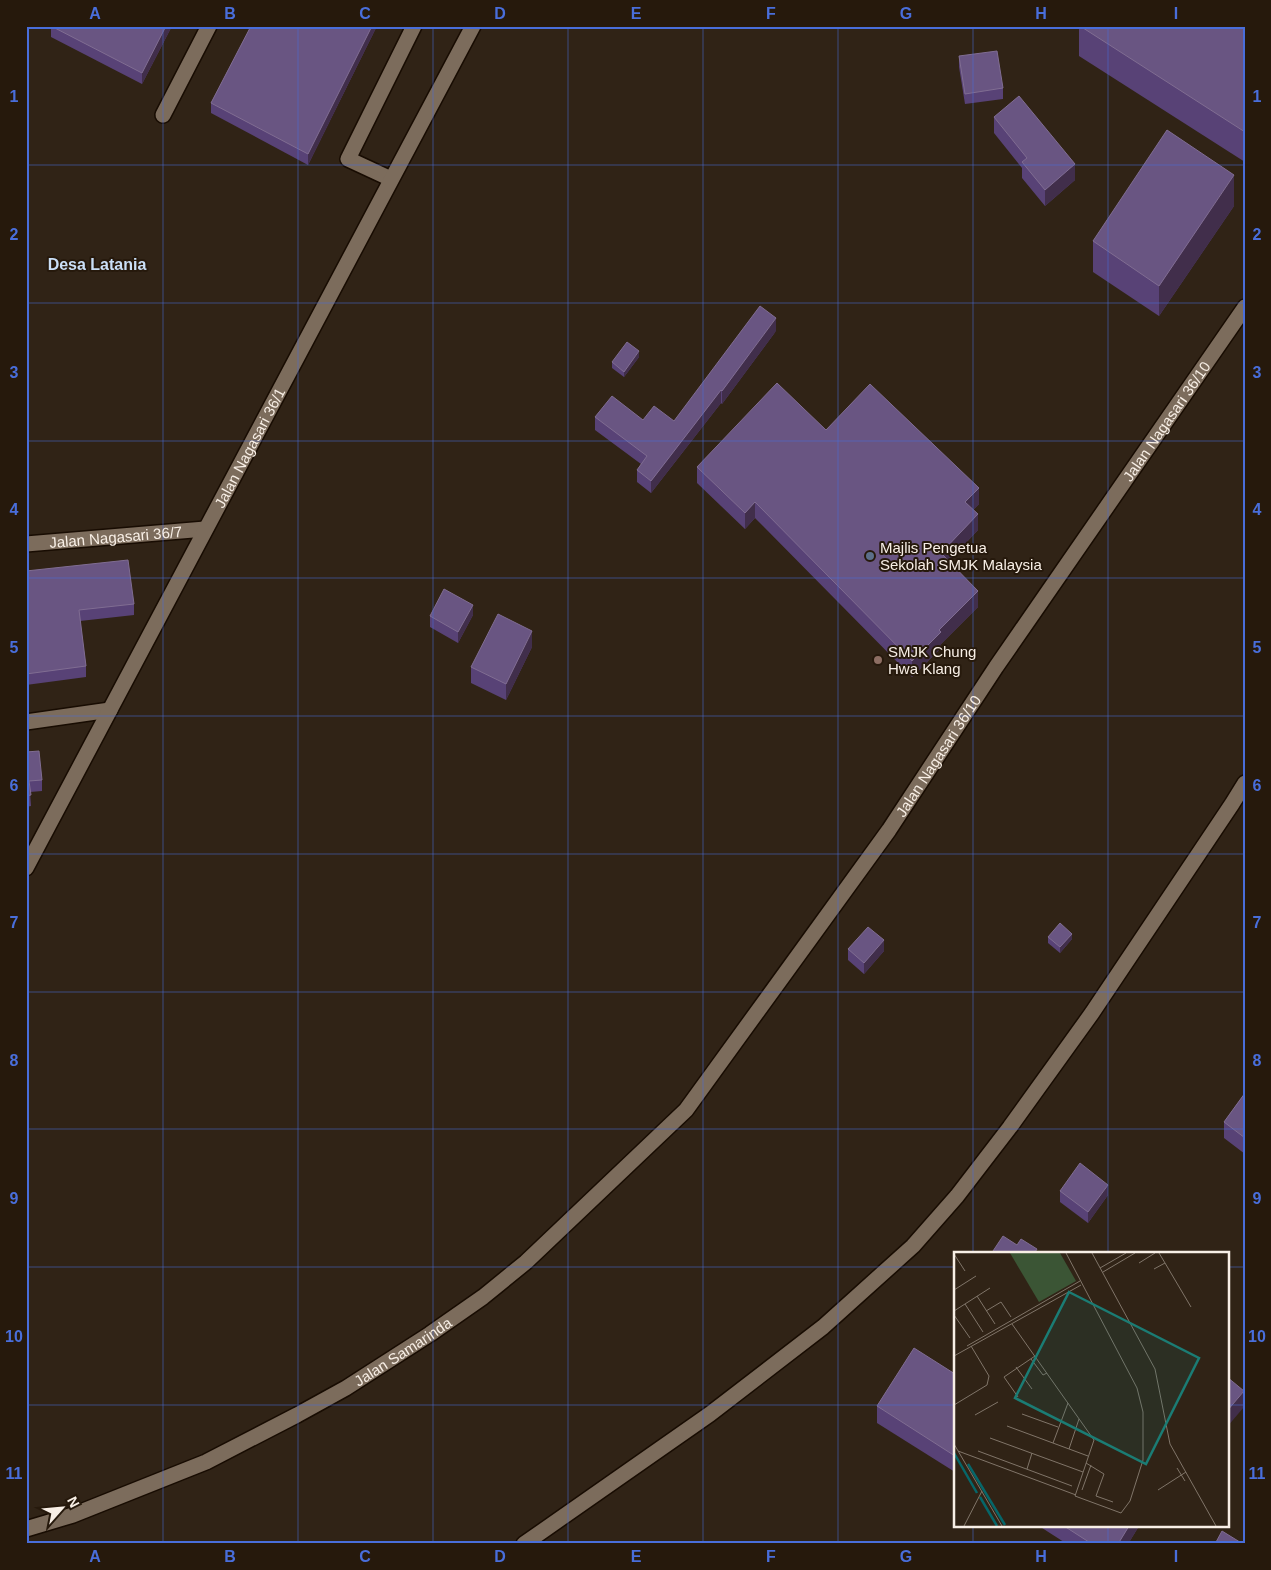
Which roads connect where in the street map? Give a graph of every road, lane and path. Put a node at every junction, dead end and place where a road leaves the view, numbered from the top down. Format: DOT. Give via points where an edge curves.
graph roads {
  1 [pos="209,26"];
  2 [pos="414,26"];
  3 [pos="472,26"];
  4 [pos="163,116"];
  5 [pos="391,179"];
  6 [pos="1245,307"];
  7 [pos="205,529"];
  8 [pos="26,544"];
  9 [pos="110,710"];
  10 [pos="26,722"];
  11 [pos="1245,783"];
  12 [pos="26,868"];
  13 [pos="710,1075"];
  14 [pos="26,1529"];
  15 [pos="524,1544"];
  1 -- 4 [label="street"];
  2 -- 5 [label="street" via="348,159"];
  3 -- 5 [label="street, Jalan Nagasari 36/1"];
  5 -- 7 [label="street, Jalan Nagasari 36/1"];
  6 -- 13 [label="street, Jalan Nagasari 36/10" via="889,830"];
  7 -- 8 [label="street, Jalan Nagasari 36/7"];
  7 -- 9 [label="street, Jalan Nagasari 36/1"];
  9 -- 10 [label="street"];
  9 -- 12 [label="street, Jalan Nagasari 36/1"];
  11 -- 15 [label="street" via="1092,1013 1004,1135 913,1246 816,1333 710,1414"];
  13 -- 14 [label="street, Jalan Samarinda" via="686,1110 526,1262 430,1334 346,1388 206,1462 73,1515"];
}
